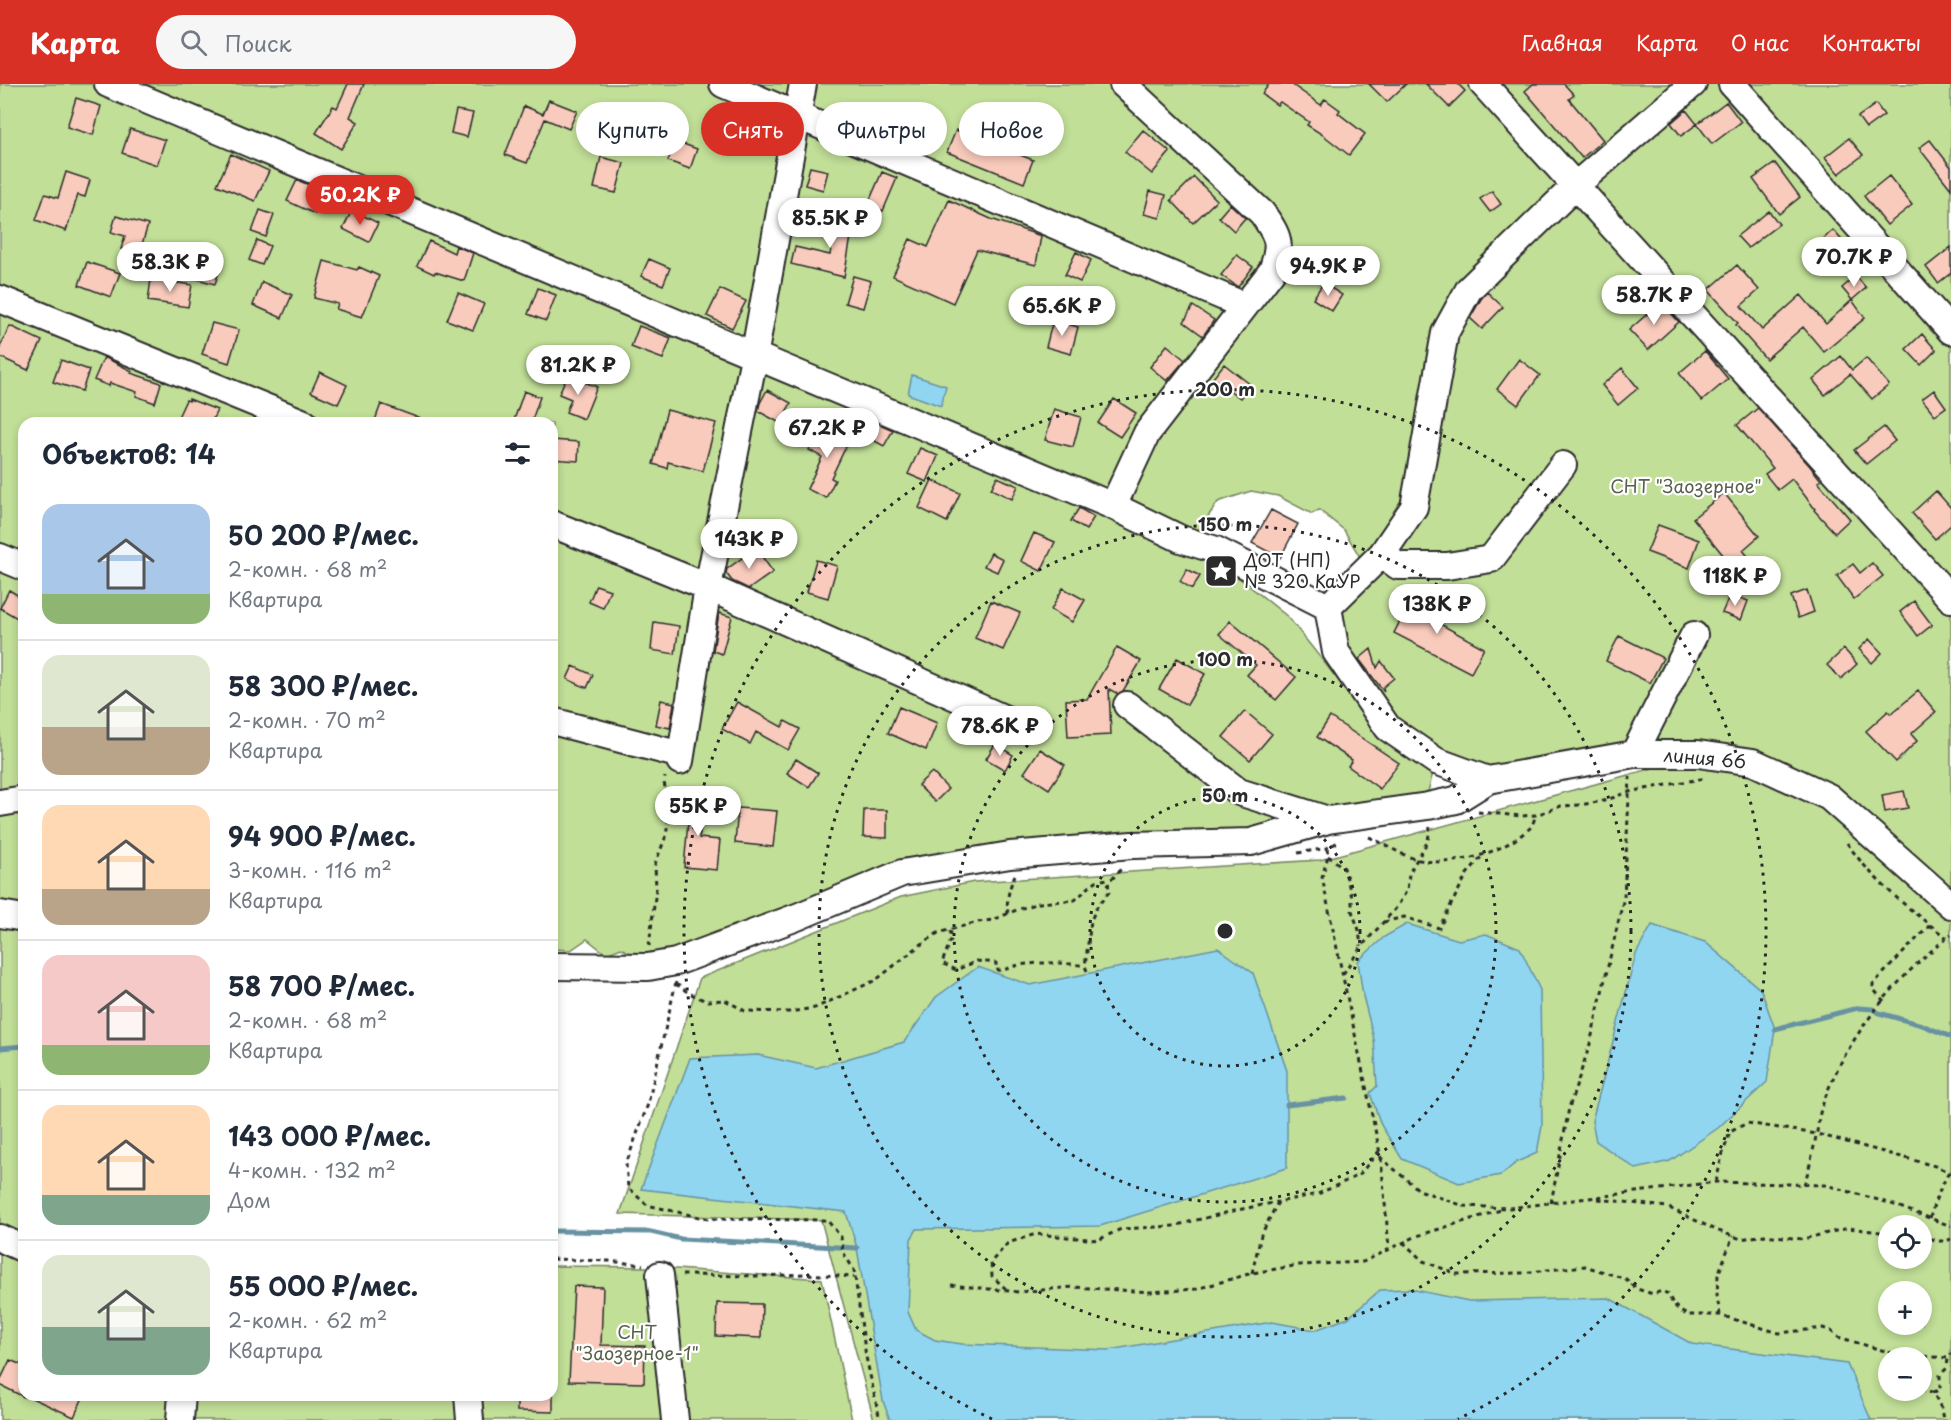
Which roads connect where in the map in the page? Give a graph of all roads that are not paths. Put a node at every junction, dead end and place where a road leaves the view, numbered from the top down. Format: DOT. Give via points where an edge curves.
graph roads {
  1 [pos="108,84"];
  2 [pos="723,84"];
  3 [pos="803,84"];
  4 [pos="1123,84"];
  5 [pos="1483,84"];
  6 [pos="1693,84"];
  7 [pos="1732,84"];
  8 [pos="765,102"];
  9 [pos="799,102"];
  10 [pos="804,118"];
  11 [pos="789,156"];
  12 [pos="1575,186"];
  13 [pos="0,299"];
  14 [pos="1245,306"];
  15 [pos="1951,331"];
  16 [pos="754,357"];
  17 [pos="289,417"];
  18 [pos="1563,465"];
  19 [pos="1113,506"];
  20 [pos="558,526"];
  21 [pos="1382,554"];
  22 [pos="0,556"];
  23 [pos="18,564"];
  24 [pos="708,587"];
  25 [pos="1951,599"];
  26 [pos="1329,607"];
  27 [pos="1694,635"];
  28 [pos="1127,705"];
  29 [pos="1012,722"];
  30 [pos="558,723"];
  31 [pos="1634,754"];
  32 [pos="1436,761"];
  33 [pos="1488,780"];
  34 [pos="18,800"];
  35 [pos="0,803"];
  36 [pos="1428,806"];
  37 [pos="1328,820"];
  38 [pos="1951,905"];
  39 [pos="0,914"];
  40 [pos="18,917"];
  41 [pos="558,966"];
  42 [pos="0,1238"];
  43 [pos="18,1246"];
  44 [pos="660,1275"];
  45 [pos="182,1401"];
  46 [pos="468,1401"];
  47 [pos="180,1420"];
  48 [pos="470,1420"];
  49 [pos="675,1420"];
  1 -- 16 [label="street"];
  2 -- 8 [label="street"];
  3 -- 9 [label="street"];
  4 -- 14 [label="street" via="1262,213 1275,232 1279,252 1272,271"];
  5 -- 12 [label="street"];
  6 -- 12 [label="street"];
  7 -- 15 [label="street"];
  10 -- 14 [label="street"];
  11 -- 16 [label="street"];
  12 -- 21 [label="street" via="1468,289 1445,333 1414,507"];
  12 -- 25 [label="street"];
  13 -- 17 [label="street"];
  14 -- 19 [label="street" via="1147,433"];
  16 -- 19 [label="street"];
  16 -- 24 [label="street"];
  18 -- 21 [label="street" via="1491,559 1447,566 1398,566"];
  19 -- 26 [label="street" via="1181,539 1216,550"];
  20 -- 24 [label="street"];
  21 -- 26 [label="street"];
  22 -- 23 [label="street"];
  24 -- 29 [label="street"];
  24 -- 30 [label="street" via="677,755"];
  26 -- 32 [label="street" via="1336,652 1388,728"];
  27 -- 31 [label="street"];
  28 -- 37 [label="street" via="1239,792"];
  31 -- 33 [label="street, линия 66"];
  31 -- 38 [label="street, линия 66" via="1698,754 1753,762 1829,797"];
  32 -- 33 [label="street"];
  32 -- 36 [label="street"];
  33 -- 36 [label="street, линия 66" via="1464,806"];
  34 -- 35 [label="street"];
  36 -- 37 [label="street, линия 66"];
  37 -- 41 [label="street, линия 66" via="1251,842 1131,845 1011,855 902,873 676,973 648,967"];
  39 -- 40 [label="street"];
  42 -- 43 [label="street"];
  44 -- 49 [label="street"];
  45 -- 47 [label="street"];
  46 -- 48 [label="street"];
}
